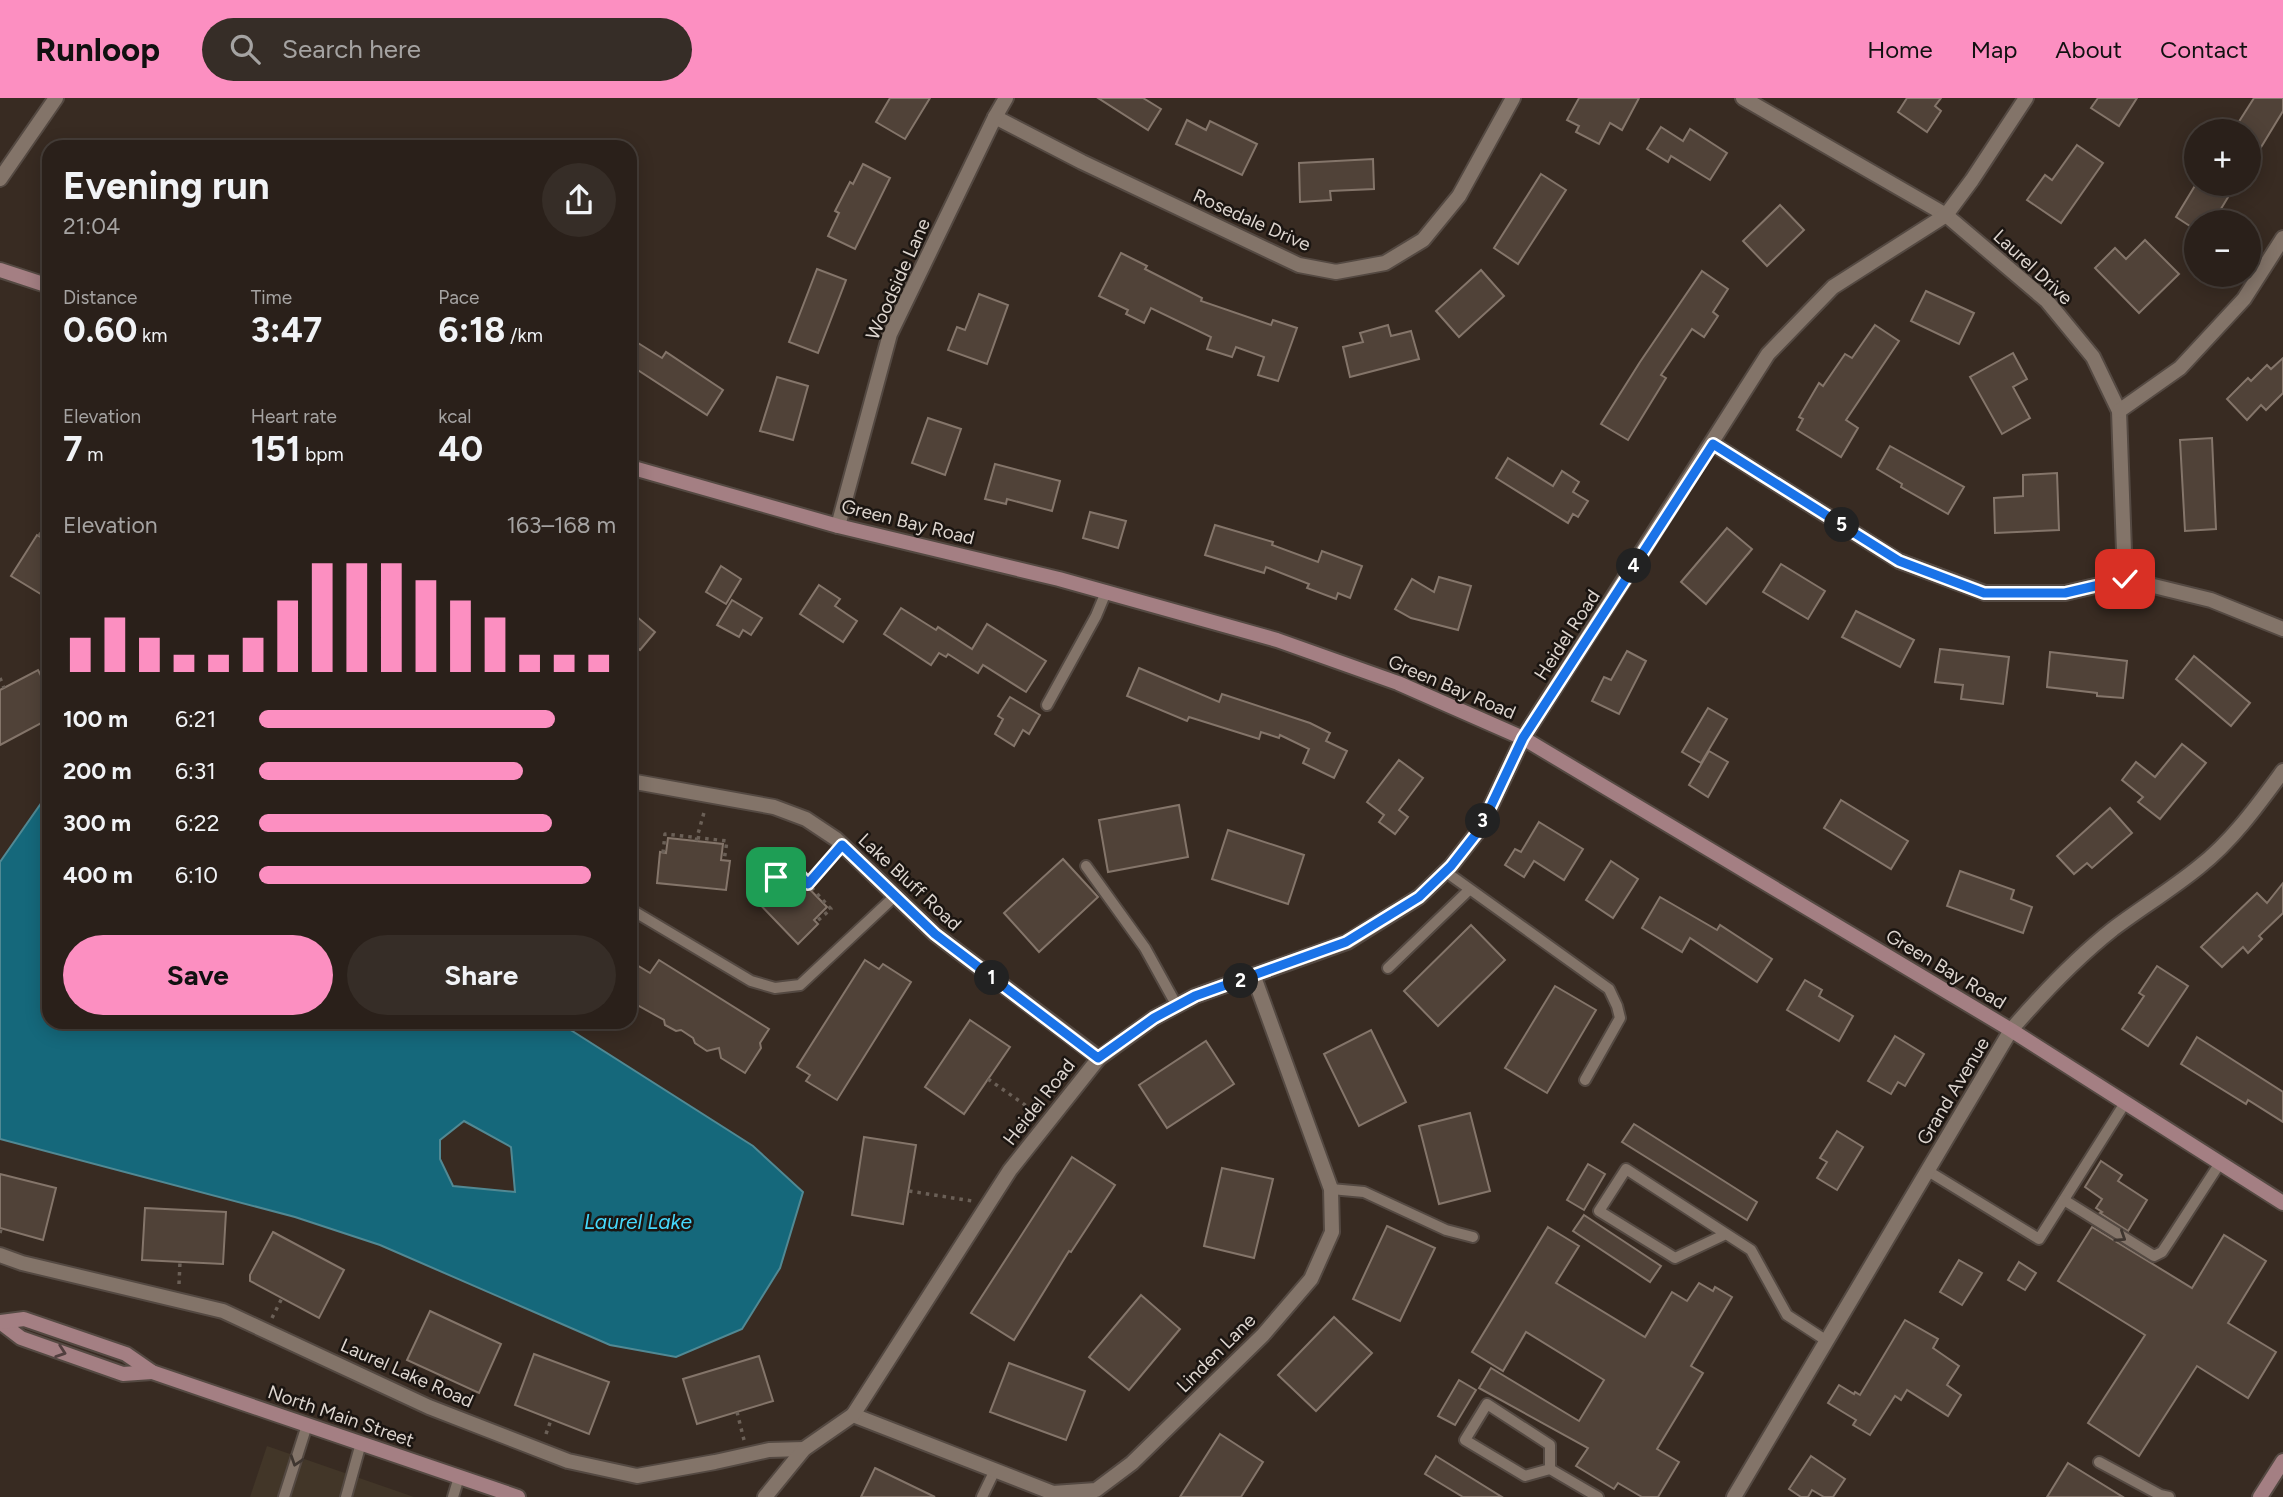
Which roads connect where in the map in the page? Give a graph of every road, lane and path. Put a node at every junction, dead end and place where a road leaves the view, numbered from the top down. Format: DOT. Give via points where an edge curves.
graph roads {
  1 [pos="56,98"];
  2 [pos="1006,98"];
  3 [pos="1513,98"];
  4 [pos="1743,98"];
  5 [pos="2026,98"];
  6 [pos="995,117"];
  7 [pos="0,179"];
  8 [pos="1946,215"];
  9 [pos="2283,238"];
  10 [pos="0,270"];
  11 [pos="42,284"];
  12 [pos="2119,411"];
  13 [pos="1713,444"];
  14 [pos="637,469"];
  15 [pos="838,526"];
  16 [pos="42,531"];
  17 [pos="39,536"];
  18 [pos="2125,579"];
  19 [pos="1106,592"];
  20 [pos="2283,629"];
  21 [pos="0,678"];
  22 [pos="4,688"];
  23 [pos="1047,705"];
  24 [pos="1523,738"];
  25 [pos="2283,771"];
  26 [pos="637,782"];
  27 [pos="709,795"];
  28 [pos="696,839"];
  29 [pos="842,845"];
  30 [pos="663,853"];
  31 [pos="724,861"];
  32 [pos="1086,866"];
  33 [pos="1446,872"];
  34 [pos="776,877"];
  35 [pos="808,885"];
  36 [pos="1469,890"];
  37 [pos="895,896"];
  38 [pos="637,913"];
  39 [pos="816,922"];
  40 [pos="1388,968"];
  41 [pos="1254,977"];
  42 [pos="1177,1006"];
  43 [pos="2011,1030"];
  44 [pos="1098,1058"];
  45 [pos="988,1079"];
  46 [pos="1585,1080"];
  47 [pos="2125,1103"];
  48 [pos="1047,1121"];
  49 [pos="2220,1163"];
  50 [pos="1928,1171"];
  51 [pos="1331,1189"];
  52 [pos="909,1191"];
  53 [pos="2064,1200"];
  54 [pos="2283,1203"];
  55 [pos="989,1204"];
  56 [pos="1726,1234"];
  57 [pos="1473,1237"];
  58 [pos="0,1255"];
  59 [pos="180,1262"];
  60 [pos="179,1300"];
  61 [pos="0,1322"];
  62 [pos="1827,1341"];
  63 [pos="737,1412"];
  64 [pos="853,1415"];
  65 [pos="307,1425"];
  66 [pos="361,1443"];
  67 [pos="804,1449"];
  68 [pos="747,1455"];
  69 [pos="2283,1461"];
  70 [pos="2099,1462"];
  71 [pos="1550,1469"];
  72 [pos="995,1470"];
  73 [pos="459,1476"];
  74 [pos="1054,1495"];
  75 [pos="284,1497"];
  76 [pos="346,1497"];
  77 [pos="453,1497"];
  78 [pos="518,1497"];
  79 [pos="765,1497"];
  80 [pos="982,1497"];
  81 [pos="1598,1497"];
  82 [pos="1734,1497"];
  83 [pos="2169,1497"];
  84 [pos="2260,1497"];
  1 -- 7 [label="street"];
  2 -- 6 [label="street, Woodside Lane"];
  3 -- 6 [label="street, Rosedale Drive" via="1459,196 1423,240 1385,263 1336,272 1299,265"];
  4 -- 8 [label="street, Laurel Drive"];
  5 -- 8 [label="street, Heidel Road"];
  6 -- 15 [label="street, Woodside Lane" via="891,334"];
  8 -- 12 [label="street, Laurel Drive" via="2047,301 2092,358"];
  8 -- 13 [label="street, Heidel Road" via="1833,287 1768,354"];
  9 -- 12 [label="street" via="2244,299 2180,368"];
  10 -- 11 [label="street"];
  12 -- 18 [label="street, Laurel Drive"];
  13 -- 18 [label="street" via="1899,561 1984,593 2065,593"];
  13 -- 24 [label="street, Heidel Road"];
  14 -- 15 [label="street, Green Bay Road"];
  15 -- 19 [label="street, Green Bay Road"];
  16 -- 17 [label="path"];
  18 -- 20 [label="street" via="2211,600"];
  19 -- 23 [label="lane"];
  19 -- 24 [label="street, Green Bay Road" via="1277,640 1398,683"];
  21 -- 22 [label="path"];
  24 -- 33 [label="street, Heidel Road" via="1480,829"];
  24 -- 43 [label="street, Green Bay Road"];
  25 -- 43 [label="street, Grand Avenue" via="2250,817 2201,866 2112,930 2045,991"];
  26 -- 27 [label="street, Lake Bluff Road"];
  27 -- 28 [label="path"];
  27 -- 29 [label="street, Lake Bluff Road" via="774,807 806,819"];
  28 -- 30 [label="path" via="665,834"];
  28 -- 31 [label="path" via="727,841"];
  29 -- 35 [label="path"];
  29 -- 37 [label="street, Lake Bluff Road"];
  32 -- 42 [label="lane" via="1145,948"];
  33 -- 36 [label="lane"];
  33 -- 41 [label="street, Heidel Road" via="1419,897 1346,942"];
  34 -- 35 [label="path" via="790,864"];
  35 -- 39 [label="path" via="831,909"];
  36 -- 40 [label="lane"];
  36 -- 46 [label="lane" via="1609,989 1620,1018"];
  37 -- 38 [label="lane" via="800,985 775,988 751,981"];
  37 -- 44 [label="street, Lake Bluff Road" via="935,934"];
  41 -- 42 [label="street, Heidel Road"];
  41 -- 51 [label="street, Linden Lane"];
  42 -- 44 [label="street, Heidel Road"];
  43 -- 47 [label="street, Green Bay Road"];
  43 -- 50 [label="street, Grand Avenue"];
  44 -- 48 [label="street, Heidel Road"];
  45 -- 48 [label="path"];
  47 -- 49 [label="street, Green Bay Road"];
  47 -- 53 [label="lane"];
  48 -- 55 [label="street, Heidel Road"];
  53 -- 49 [label="lane, one-way" via="2154,1256 2165,1247"];
  49 -- 54 [label="street, Green Bay Road"];
  50 -- 53 [label="lane" via="2039,1239"];
  50 -- 62 [label="street, Grand Avenue"];
  51 -- 57 [label="lane" via="1364,1192 1446,1230"];
  51 -- 74 [label="street, Linden Lane" via="1332,1232 1311,1279 1263,1335 1132,1464 1097,1490"];
  52 -- 55 [label="path"];
  55 -- 64 [label="street, Heidel Road"];
  56 -- 56 [label="lane" via="1626,1169 1599,1211 1675,1258"];
  56 -- 62 [label="lane" via="1751,1250 1787,1315"];
  58 -- 60 [label="street, Laurel Lake Road"];
  59 -- 60 [label="path"];
  60 -- 68 [label="street, Laurel Lake Road" via="223,1311 429,1407 568,1461 637,1476"];
  61 -- 65 [label="street, North Main Street" via="24,1319 126,1354 152,1372"];
  62 -- 82 [label="street, Grand Avenue"];
  63 -- 68 [label="path"];
  64 -- 67 [label="street, Heidel Road"];
  64 -- 72 [label="street, Linden Lane"];
  65 -- 66 [label="street, North Main Street"];
  65 -- 75 [label="lane, one-way"];
  66 -- 73 [label="street, North Main Street"];
  66 -- 76 [label="lane"];
  67 -- 68 [label="street, Laurel Lake Road"];
  67 -- 79 [label="street, Heidel Road"];
  69 -- 84 [label="street"];
  70 -- 83 [label="lane"];
  71 -- 71 [label="lane" via="1525,1476 1465,1440 1487,1404 1550,1444"];
  71 -- 81 [label="lane"];
  72 -- 74 [label="street, Linden Lane"];
  72 -- 80 [label="lane"];
  73 -- 77 [label="lane"];
  73 -- 78 [label="street, North Main Street"];
}
